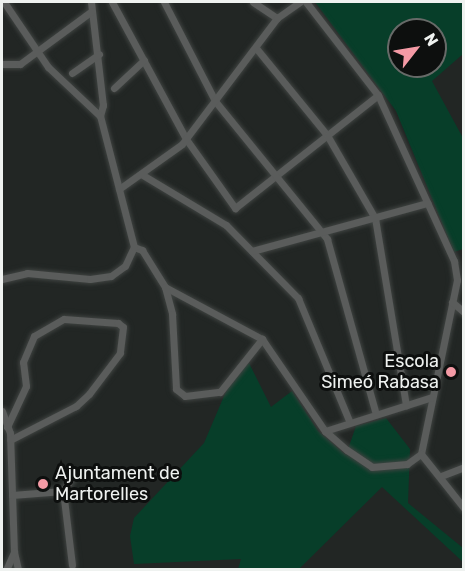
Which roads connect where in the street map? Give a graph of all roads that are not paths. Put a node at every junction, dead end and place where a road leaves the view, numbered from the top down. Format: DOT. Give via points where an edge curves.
graph roads {
  1 [pos="4,2"];
  2 [pos="91,2"];
  3 [pos="112,2"];
  4 [pos="164,2"];
  5 [pos="253,2"];
  6 [pos="300,2"];
  7 [pos="306,2"];
  8 [pos="92,11"];
  9 [pos="277,18"];
  10 [pos="256,48"];
  11 [pos="38,53"];
  12 [pos="99,54"];
  13 [pos="144,60"];
  14 [pos="2,64"];
  15 [pos="72,73"];
  16 [pos="114,88"];
  17 [pos="378,94"];
  18 [pos="215,101"];
  19 [pos="100,116"];
  20 [pos="327,135"];
  21 [pos="186,139"];
  22 [pos="141,174"];
  23 [pos="277,175"];
  24 [pos="119,189"];
  25 [pos="428,203"];
  26 [pos="375,218"];
  27 [pos="322,232"];
  28 [pos="134,247"];
  29 [pos="252,251"];
  30 [pos="2,279"];
  31 [pos="165,287"];
  32 [pos="452,302"];
  33 [pos="464,312"];
  34 [pos="262,339"];
  35 [pos="432,397"];
  36 [pos="406,405"];
  37 [pos="2,411"];
  38 [pos="376,414"];
  39 [pos="350,423"];
  40 [pos="7,427"];
  41 [pos="325,430"];
  42 [pos="10,440"];
  43 [pos="421,454"];
  44 [pos="464,467"];
  45 [pos="74,474"];
  46 [pos="441,476"];
  47 [pos="63,491"];
  48 [pos="12,495"];
  49 [pos="464,508"];
  50 [pos="14,552"];
  51 [pos="72,565"];
  52 [pos="7,568"];
  53 [pos="17,570"];
  1 -- 11 [label="street"];
  2 -- 8 [label="street"];
  3 -- 13 [label="street"];
  4 -- 18 [label="street"];
  5 -- 9 [label="street"];
  6 -- 9 [label="street"];
  7 -- 17 [label="street"];
  8 -- 11 [label="street"];
  8 -- 12 [label="street"];
  9 -- 10 [label="street"];
  10 -- 18 [label="street"];
  10 -- 20 [label="street"];
  11 -- 14 [label="street" via="20,64"];
  11 -- 19 [label="street" via="65,86"];
  12 -- 15 [label="street"];
  12 -- 19 [label="street" via="103,105"];
  13 -- 16 [label="street"];
  13 -- 21 [label="street"];
  17 -- 20 [label="street"];
  17 -- 25 [label="street"];
  18 -- 21 [label="street"];
  18 -- 23 [label="street"];
  19 -- 24 [label="street"];
  20 -- 23 [label="street"];
  20 -- 26 [label="street"];
  21 -- 22 [label="street"];
  21 -- 23 [label="street" via="235,208"];
  22 -- 24 [label="street"];
  22 -- 29 [label="street" via="226,225"];
  23 -- 27 [label="street"];
  24 -- 28 [label="street"];
  25 -- 26 [label="street"];
  25 -- 32 [label="street" via="454,261"];
  26 -- 27 [label="street"];
  26 -- 36 [label="street"];
  27 -- 29 [label="street"];
  27 -- 38 [label="street"];
  28 -- 30 [label="street" via="125,266 111,276 90,279 27,273"];
  28 -- 31 [label="street" via="142,249"];
  29 -- 39 [label="street" via="298,298"];
  31 -- 34 [label="street"];
  31 -- 34 [label="street" via="172,314 176,389 185,396 220,392"];
  32 -- 33 [label="street"];
  32 -- 35 [label="street"];
  34 -- 41 [label="street"];
  35 -- 36 [label="street"];
  35 -- 43 [label="street"];
  36 -- 38 [label="street"];
  37 -- 40 [label="street"];
  38 -- 39 [label="street"];
  39 -- 41 [label="street"];
  40 -- 42 [label="street"];
  40 -- 42 [label="street" via="26,386 22,362 34,336 64,319 118,323 123,327 120,353 89,394 76,406"];
  41 -- 43 [label="street" via="372,467 407,464"];
  42 -- 48 [label="street"];
  43 -- 46 [label="street"];
  44 -- 46 [label="street"];
  45 -- 47 [label="street"];
  46 -- 49 [label="street"];
  47 -- 48 [label="street"];
  47 -- 51 [label="street"];
  48 -- 50 [label="street"];
  50 -- 52 [label="street"];
  50 -- 53 [label="street"];
  52 -- 53 [label="street"];
}
